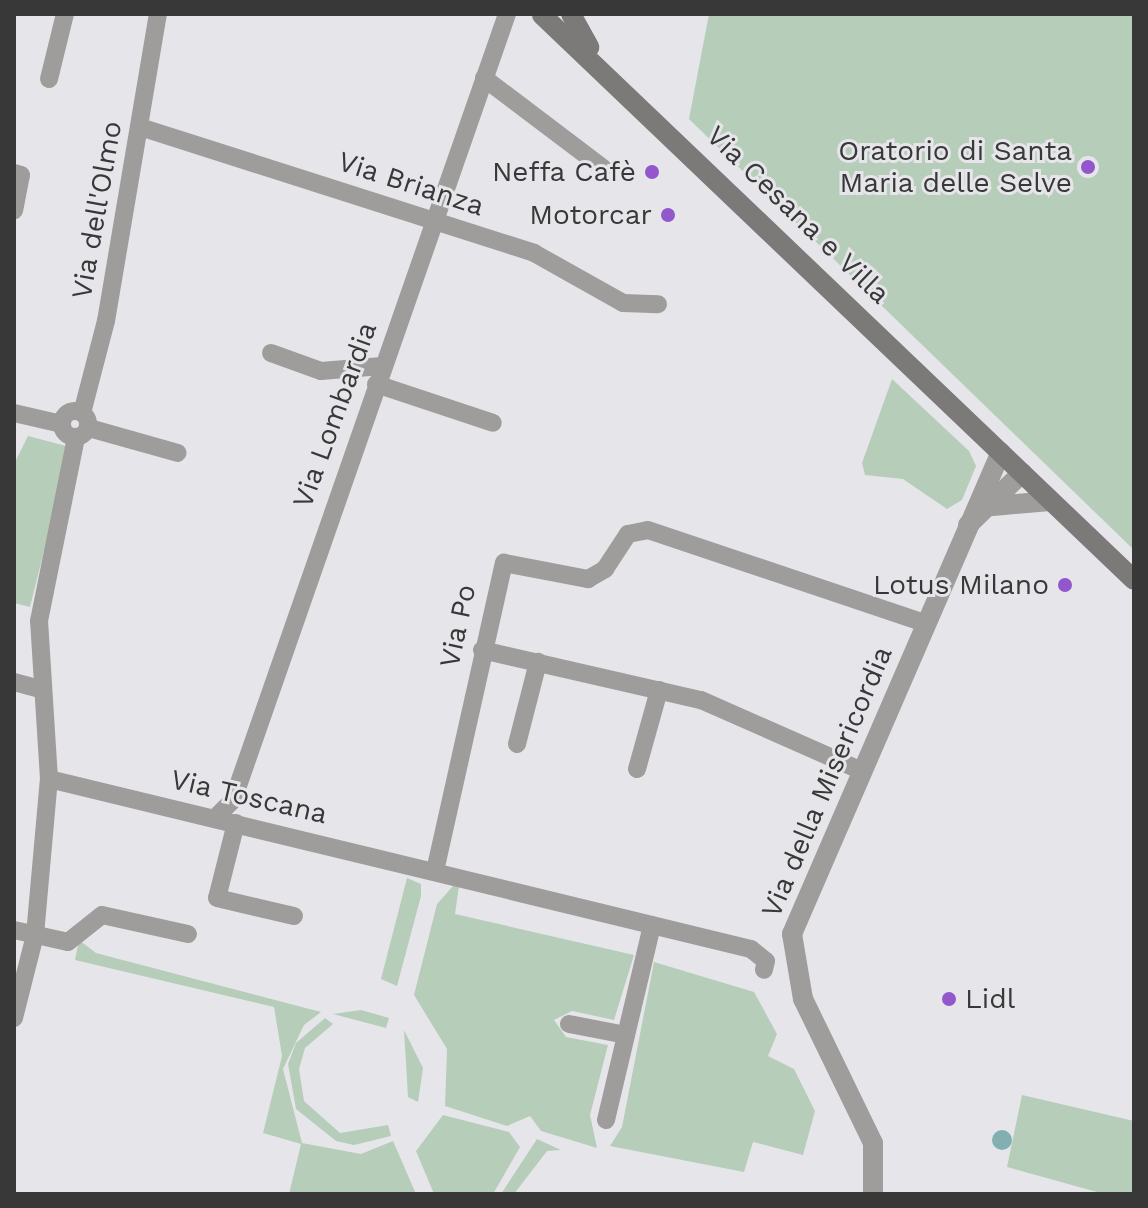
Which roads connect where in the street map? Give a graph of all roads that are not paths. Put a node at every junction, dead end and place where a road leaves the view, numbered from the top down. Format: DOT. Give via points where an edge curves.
graph roads {
  1 [pos="65,14"];
  2 [pos="158,14"];
  3 [pos="542,14"];
  4 [pos="556,14"];
  5 [pos="571,14"];
  6 [pos="507,18"];
  7 [pos="600,63"];
  8 [pos="484,78"];
  9 [pos="49,79"];
  10 [pos="140,127"];
  11 [pos="603,168"];
  12 [pos="14,173"];
  13 [pos="14,210"];
  14 [pos="434,220"];
  15 [pos="658,304"];
  16 [pos="271,353"];
  17 [pos="379,375"];
  18 [pos="14,413"];
  19 [pos="493,423"];
  20 [pos="82,426"];
  21 [pos="1001,452"];
  22 [pos="178,453"];
  23 [pos="1022,473"];
  24 [pos="1050,501"];
  25 [pos="993,506"];
  26 [pos="965,527"];
  27 [pos="1134,580"];
  28 [pos="924,623"];
  29 [pos="482,650"];
  30 [pos="538,662"];
  31 [pos="14,682"];
  32 [pos="41,689"];
  33 [pos="659,690"];
  34 [pos="517,744"];
  35 [pos="637,769"];
  36 [pos="860,770"];
  37 [pos="49,779"];
  38 [pos="215,818"];
  39 [pos="236,823"];
  40 [pos="435,871"];
  41 [pos="294,916"];
  42 [pos="652,925"];
  43 [pos="14,930"];
  44 [pos="188,934"];
  45 [pos="35,935"];
  46 [pos="764,970"];
  47 [pos="14,1018"];
  48 [pos="569,1024"];
  49 [pos="626,1035"];
  50 [pos="606,1120"];
  51 [pos="873,1194"];
  1 -- 9 [label="street"];
  2 -- 10 [label="street, Via dell'Olmo"];
  3 -- 4 [label="main road"];
  3 -- 7 [label="main road, Via Cesana e Villa"];
  5 -- 7 [label="main road, Via Cesana e Villa"];
  6 -- 8 [label="street, Via Lombardia"];
  7 -- 21 [label="main road, Via Cesana e Villa"];
  8 -- 11 [label="street"];
  8 -- 14 [label="street, Via Lombardia"];
  10 -- 14 [label="street, Via Brianza"];
  10 -- 20 [label="street, Via dell'Olmo"];
  12 -- 13 [label="street" via="21,175"];
  14 -- 15 [label="street, Via Brianza" via="534,253 623,303"];
  14 -- 17 [label="street, Via Lombardia"];
  16 -- 17 [label="street" via="321,371"];
  17 -- 19 [label="street"];
  17 -- 38 [label="street, Via Lombardia" via="233,800"];
  18 -- 20 [label="street"];
  20 -- 22 [label="street"];
  20 -- 32 [label="street, Via dell'Olmo" via="39,621"];
  21 -- 23 [label="main road, Via Cesana e Villa"];
  21 -- 26 [label="street, Via della Misericordia"];
  23 -- 24 [label="main road, Via Cesana e Villa"];
  23 -- 25 [label="street"];
  24 -- 25 [label="street"];
  24 -- 27 [label="main road, Via Cesana e Villa"];
  25 -- 26 [label="street"];
  26 -- 28 [label="street, Via della Misericordia"];
  28 -- 29 [label="street, Via Po" via="638,530 588,579 504,563"];
  28 -- 36 [label="street, Via della Misericordia"];
  29 -- 30 [label="street"];
  29 -- 40 [label="street, Via Po"];
  30 -- 33 [label="street"];
  30 -- 34 [label="street"];
  31 -- 32 [label="street"];
  32 -- 37 [label="street, Via dell'Olmo"];
  33 -- 35 [label="street"];
  33 -- 36 [label="street"];
  36 -- 51 [label="street, Via della Misericordia" via="800,904 792,949 803,999 873,1143"];
  37 -- 38 [label="street, Via Toscana"];
  37 -- 45 [label="street, Via dell'Olmo"];
  38 -- 39 [label="street, Via Toscana"];
  39 -- 40 [label="street, Via Toscana"];
  39 -- 41 [label="street" via="217,898"];
  40 -- 42 [label="street, Via Toscana"];
  42 -- 46 [label="street, Via Toscana" via="751,949 766,961"];
  42 -- 49 [label="street"];
  43 -- 45 [label="street"];
  44 -- 45 [label="street" via="102,915 68,942"];
  45 -- 47 [label="street, Via dell'Olmo"];
  48 -- 49 [label="street"];
  49 -- 50 [label="street"];
}
